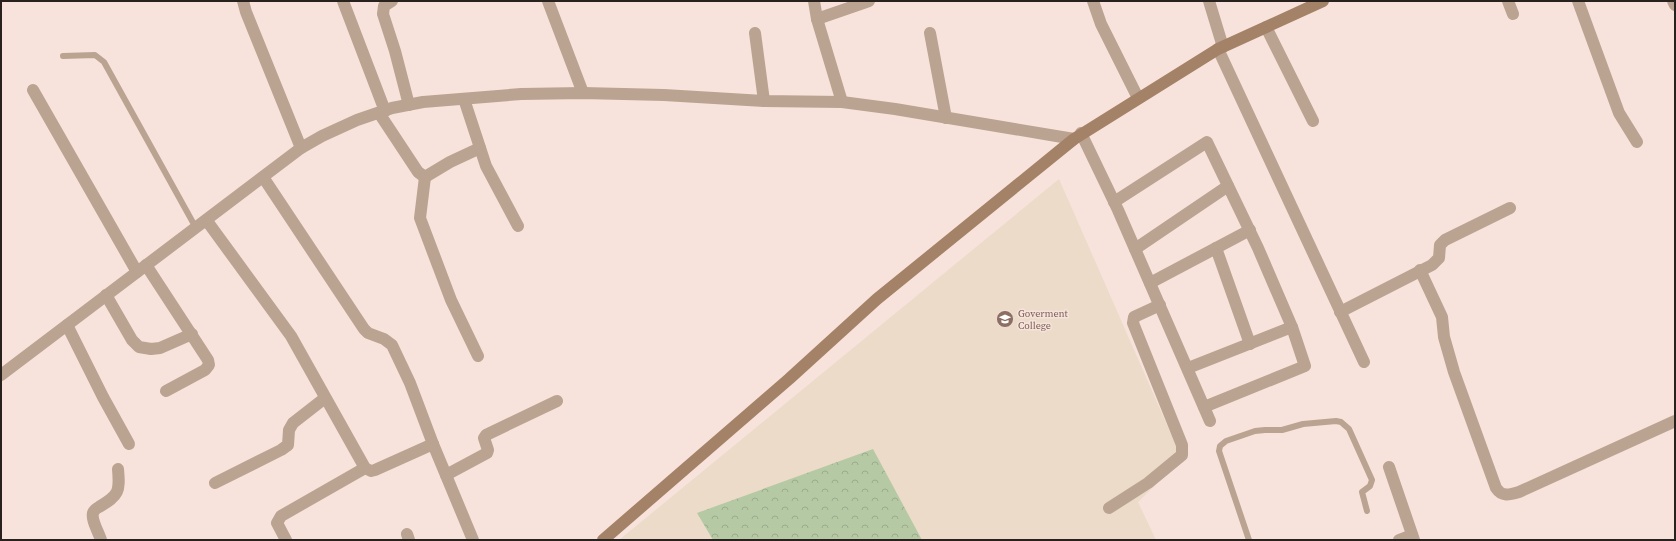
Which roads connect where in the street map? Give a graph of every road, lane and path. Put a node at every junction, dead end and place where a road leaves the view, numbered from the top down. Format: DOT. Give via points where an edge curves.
graph roads {
  1 [pos="243,1"];
  2 [pos="343,1"];
  3 [pos="392,1"];
  4 [pos="548,1"];
  5 [pos="814,1"];
  6 [pos="869,1"];
  7 [pos="1093,1"];
  8 [pos="1209,1"];
  9 [pos="1323,1"];
  10 [pos="1508,1"];
  11 [pos="1578,1"];
  12 [pos="1673,1"];
  13 [pos="1675,5"];
  14 [pos="1513,14"];
  15 [pos="817,19"];
  16 [pos="1266,27"];
  17 [pos="755,33"];
  18 [pos="930,34"];
  19 [pos="1220,48"];
  20 [pos="63,56"];
  21 [pos="33,90"];
  22 [pos="583,93"];
  23 [pos="1138,98"];
  24 [pos="464,99"];
  25 [pos="764,101"];
  26 [pos="842,102"];
  27 [pos="409,105"];
  28 [pos="382,112"];
  29 [pos="946,118"];
  30 [pos="1313,121"];
  31 [pos="1078,136"];
  32 [pos="1637,142"];
  33 [pos="300,148"];
  34 [pos="480,148"];
  35 [pos="263,177"];
  36 [pos="425,177"];
  37 [pos="1228,186"];
  38 [pos="1114,202"];
  39 [pos="1510,208"];
  40 [pos="207,221"];
  41 [pos="518,226"];
  42 [pos="196,228"];
  43 [pos="1250,230"];
  44 [pos="1216,248"];
  45 [pos="1135,249"];
  46 [pos="142,268"];
  47 [pos="1420,270"];
  48 [pos="1150,283"];
  49 [pos="106,295"];
  50 [pos="1160,305"];
  51 [pos="1340,312"];
  52 [pos="67,325"];
  53 [pos="1292,328"];
  54 [pos="192,334"];
  55 [pos="1250,344"];
  56 [pos="478,356"];
  57 [pos="1364,362"];
  58 [pos="1188,368"];
  59 [pos="1,375"];
  60 [pos="166,391"];
  61 [pos="325,398"];
  62 [pos="557,401"];
  63 [pos="1204,407"];
  64 [pos="1210,421"];
  65 [pos="1675,421"];
  66 [pos="129,444"];
  67 [pos="433,444"];
  68 [pos="1389,467"];
  69 [pos="365,468"];
  70 [pos="118,469"];
  71 [pos="446,475"];
  72 [pos="215,483"];
  73 [pos="1109,508"];
  74 [pos="1366,511"];
  75 [pos="1413,538"];
  76 [pos="101,540"];
  77 [pos="286,540"];
  78 [pos="473,540"];
  79 [pos="603,540"];
  80 [pos="1249,540"];
  81 [pos="1399,540"];
  1 -- 33 [label="street"];
  2 -- 28 [label="street"];
  3 -- 27 [label="street" via="384,6 383,14"];
  4 -- 22 [label="street"];
  5 -- 15 [label="street"];
  6 -- 15 [label="street"];
  7 -- 23 [label="street" via="1101,24"];
  8 -- 19 [label="street"];
  9 -- 16 [label="street"];
  10 -- 14 [label="street"];
  11 -- 32 [label="street" via="1619,113"];
  12 -- 13 [label="street"];
  15 -- 26 [label="street"];
  16 -- 19 [label="street"];
  16 -- 30 [label="street"];
  17 -- 25 [label="street"];
  18 -- 29 [label="street"];
  19 -- 23 [label="street"];
  19 -- 51 [label="street"];
  20 -- 42 [label="lane" via="95,55 104,62"];
  21 -- 46 [label="street"];
  22 -- 24 [label="street" via="521,94"];
  22 -- 25 [label="street"];
  23 -- 31 [label="street"];
  24 -- 27 [label="street"];
  24 -- 34 [label="street"];
  25 -- 26 [label="street"];
  26 -- 29 [label="street"];
  27 -- 28 [label="street"];
  28 -- 33 [label="street" via="357,120"];
  28 -- 36 [label="street" via="418,172"];
  29 -- 31 [label="street"];
  31 -- 38 [label="street"];
  31 -- 79 [label="street" via="877,298"];
  33 -- 35 [label="street"];
  34 -- 36 [label="street"];
  34 -- 41 [label="street" via="486,166"];
  35 -- 40 [label="street"];
  35 -- 67 [label="street" via="364,329 392,346"];
  36 -- 56 [label="street" via="420,218 452,300"];
  37 -- 38 [label="street" via="1207,142"];
  37 -- 43 [label="street"];
  37 -- 45 [label="street"];
  38 -- 45 [label="street"];
  39 -- 47 [label="street" via="1445,240 1440,245 1437,262"];
  40 -- 42 [label="street"];
  40 -- 61 [label="street" via="290,336"];
  42 -- 46 [label="street"];
  43 -- 44 [label="street"];
  43 -- 53 [label="street"];
  44 -- 48 [label="street"];
  44 -- 55 [label="street"];
  45 -- 48 [label="street"];
  46 -- 49 [label="street"];
  46 -- 54 [label="street"];
  47 -- 51 [label="street"];
  47 -- 65 [label="street" via="1442,317 1444,337 1465,407 1496,488 1502,494 1519,492"];
  48 -- 50 [label="street"];
  49 -- 52 [label="street"];
  49 -- 54 [label="street" via="132,340 139,347 160,348"];
  50 -- 58 [label="street"];
  50 -- 73 [label="street" via="1134,317 1133,323 1182,445 1182,455 1148,483"];
  51 -- 57 [label="street"];
  52 -- 59 [label="street"];
  52 -- 66 [label="street" via="102,397"];
  53 -- 55 [label="street"];
  53 -- 63 [label="street" via="1305,366"];
  54 -- 60 [label="street" via="208,360 207,368"];
  55 -- 58 [label="street"];
  58 -- 63 [label="street"];
  61 -- 69 [label="street"];
  61 -- 72 [label="street" via="293,423 289,430 288,445"];
  62 -- 71 [label="street" via="488,434 484,438 487,453"];
  63 -- 64 [label="street"];
  67 -- 69 [label="street" via="375,470"];
  67 -- 71 [label="street"];
  68 -- 75 [label="street"];
  69 -- 77 [label="street" via="281,516 277,523"];
  70 -- 76 [label="street" via="118,492 115,497 93,512"];
  71 -- 78 [label="street"];
  74 -- 80 [label="lane" via="1362,492 1370,486 1372,480 1351,432 1345,425 1336,421 1303,424 1282,430 1260,430 1226,441 1219,450"];
  75 -- 81 [label="street"];
}
